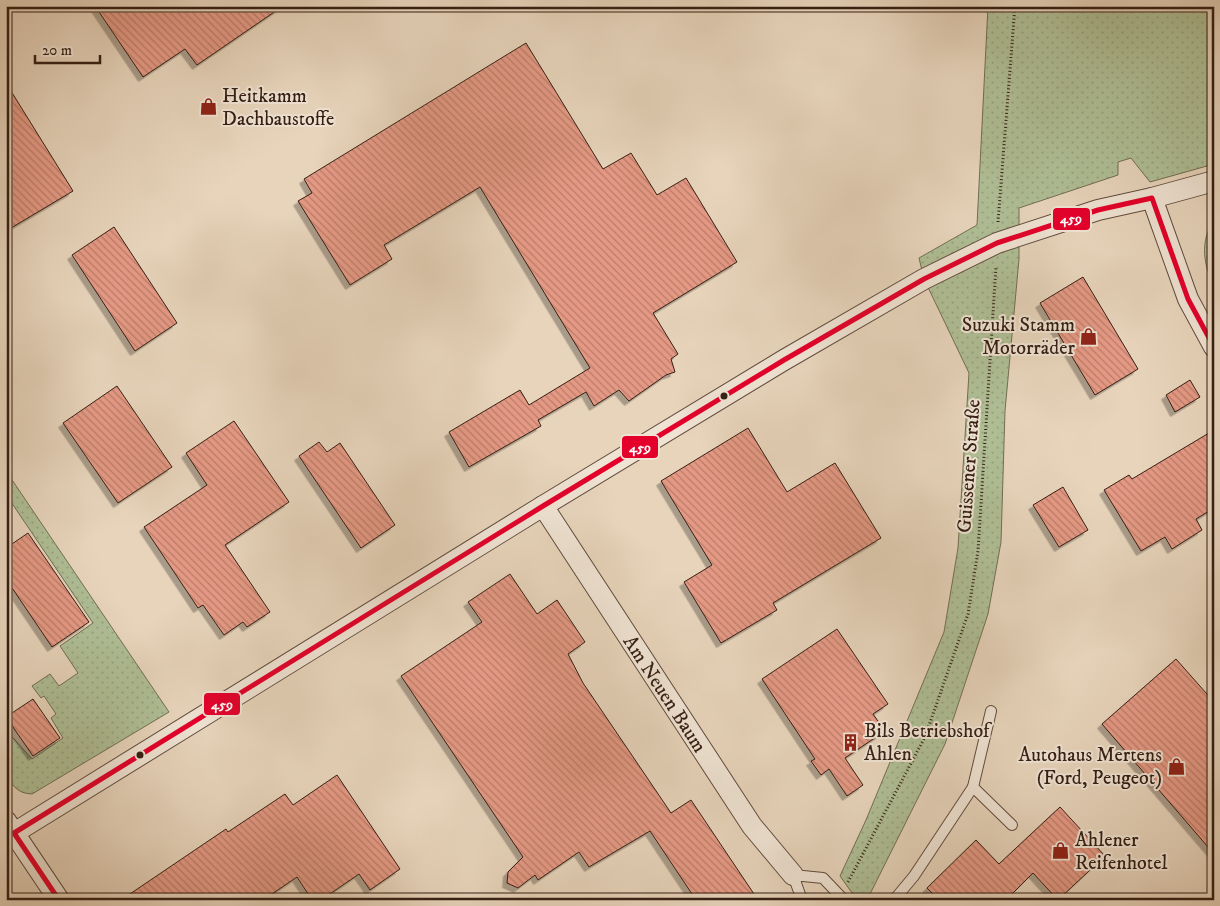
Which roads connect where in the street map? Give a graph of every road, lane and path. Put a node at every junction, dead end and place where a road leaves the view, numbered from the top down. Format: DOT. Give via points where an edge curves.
graph roads {
  1 [pos="1015,6"];
  2 [pos="1214,181"];
  3 [pos="1152,198"];
  4 [pos="997,243"];
  5 [pos="1214,347"];
  6 [pos="543,506"];
  7 [pos="991,711"];
  8 [pos="973,787"];
  9 [pos="1012,825"];
  10 [pos="10,827"];
  11 [pos="793,875"];
  12 [pos="843,897"];
  13 [pos="59,900"];
  14 [pos="802,900"];
  15 [pos="894,900"];
  1 -- 4 [label="path, Guissener Straße"];
  2 -- 3 [label="street"];
  3 -- 4 [label="street" via="1098,210"];
  3 -- 5 [label="street" via="1188,299"];
  4 -- 6 [label="street" via="924,279 784,360"];
  4 -- 12 [label="path, Guissener Straße" via="978,551 968,614 924,737"];
  6 -- 10 [label="street"];
  6 -- 11 [label="street, Am Neuen Baum" via="752,826"];
  7 -- 8 [label="lane"];
  8 -- 9 [label="lane"];
  8 -- 15 [label="lane" via="914,876"];
  10 -- 13 [label="street"];
  11 -- 12 [label="lane" via="823,878"];
  11 -- 14 [label="lane"];
}
